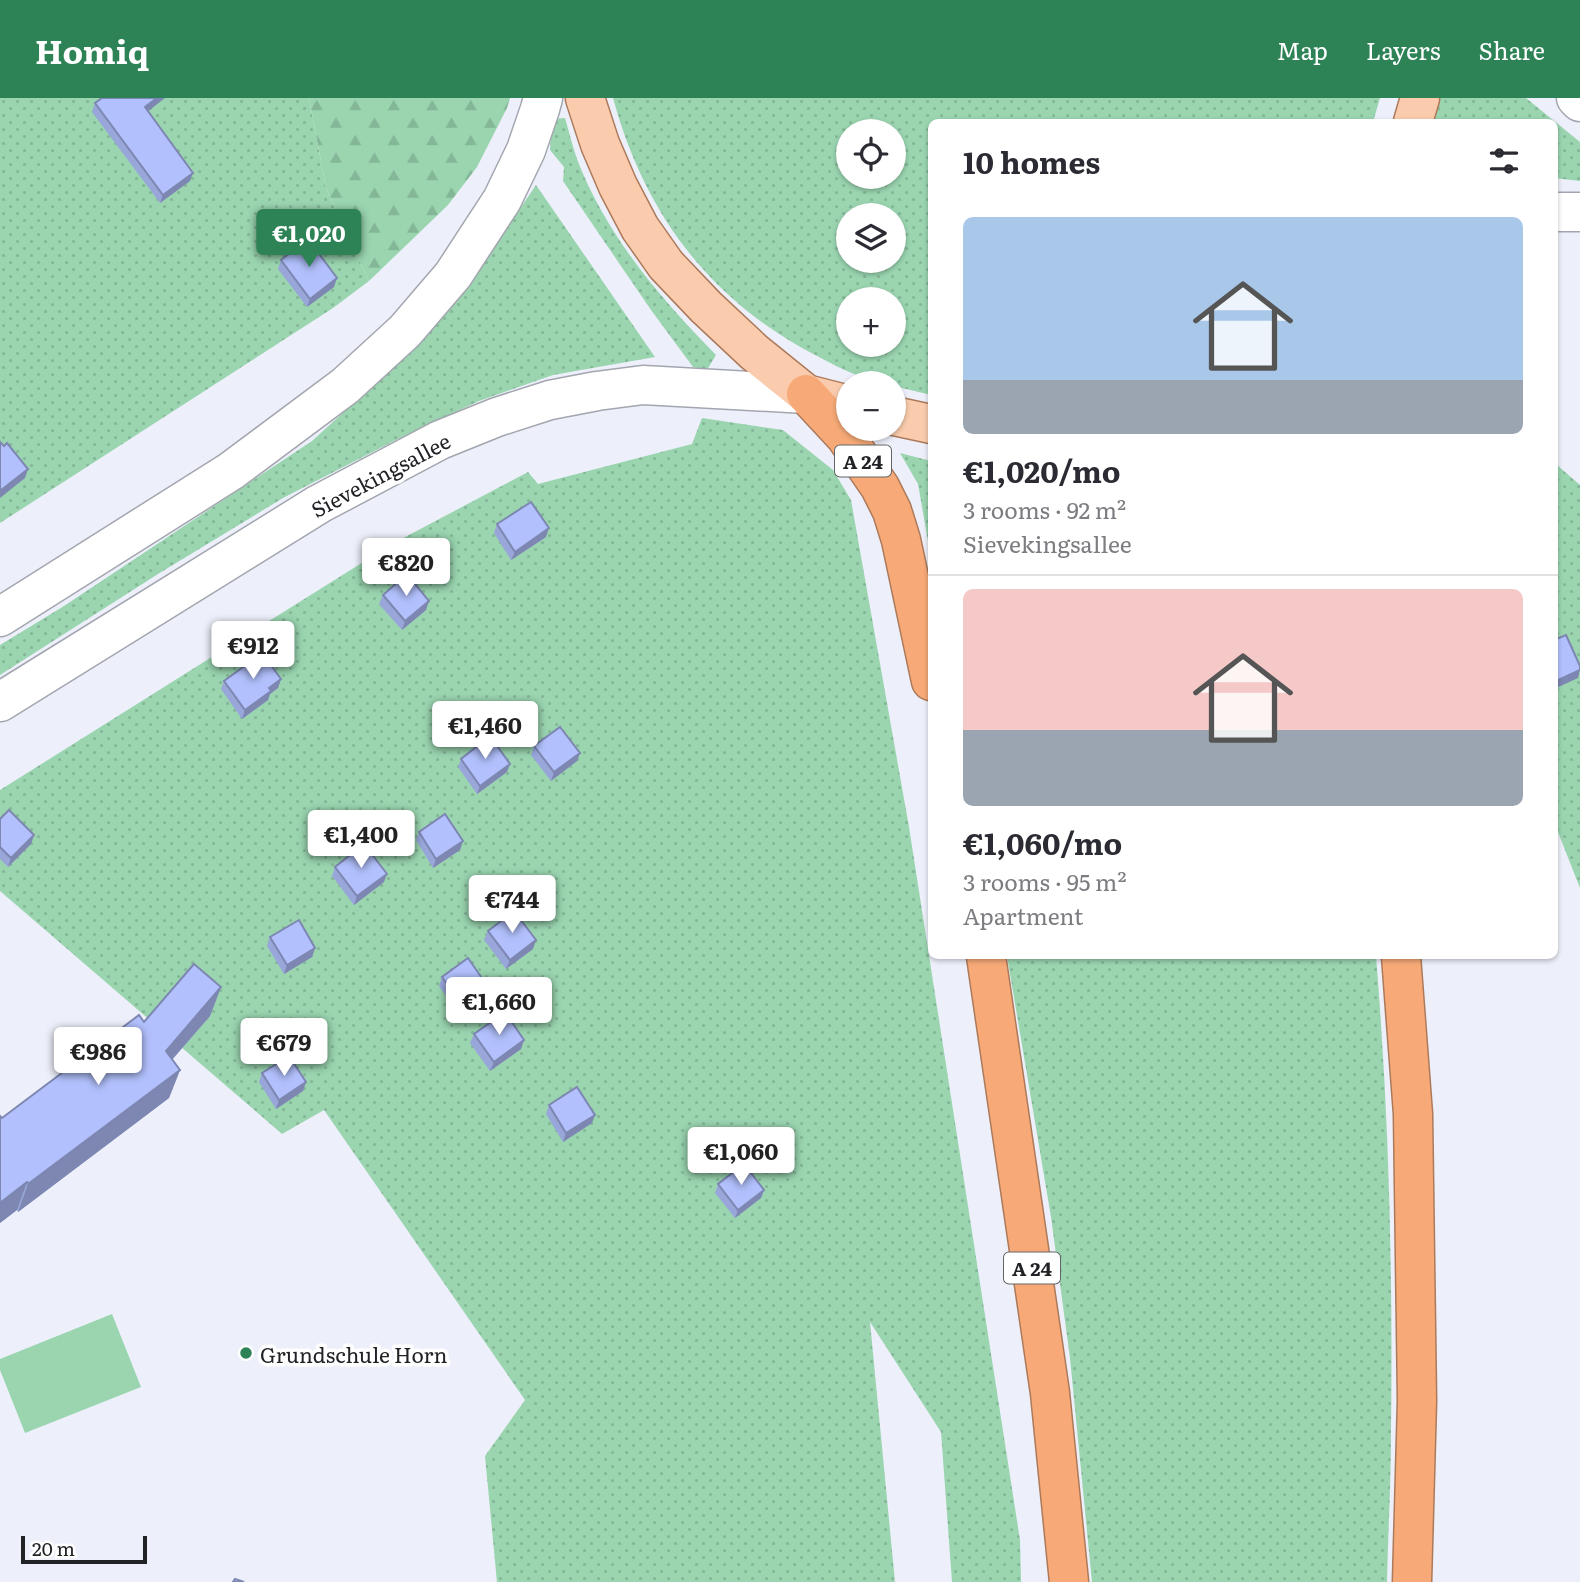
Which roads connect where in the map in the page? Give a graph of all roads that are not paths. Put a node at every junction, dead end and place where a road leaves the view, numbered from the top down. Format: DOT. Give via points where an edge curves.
graph roads {
  1 [pos="543,98"];
  2 [pos="585,98"];
  3 [pos="1420,98"];
  4 [pos="1576,98"];
  5 [pos="1580,102"];
  6 [pos="1414,119"];
  7 [pos="1558,212"];
  8 [pos="1580,212"];
  9 [pos="806,394"];
  10 [pos="836,402"];
  11 [pos="906,419"];
  12 [pos="928,423"];
  13 [pos="0,617"];
  14 [pos="928,667"];
  15 [pos="0,702"];
  16 [pos="986,959"];
  17 [pos="1402,959"];
  18 [pos="1069,1582"];
  19 [pos="1412,1582"];
  1 -- 13 [label="main road" via="526,150 502,200 453,275 405,331 345,386 231,471"];
  2 -- 9 [label="main road, Sievekingsallee" via="618,186 666,265 754,352"];
  3 -- 6 [label="main road"];
  4 -- 5 [label="main road"];
  7 -- 8 [label="main road"];
  9 -- 10 [label="main road, Sievekingsallee"];
  9 -- 14 [label="highway, A 24" via="845,436 892,511"];
  9 -- 15 [label="main road, Sievekingsallee" via="643,385 550,400 497,417 440,440 320,504"];
  11 -- 12 [label="main road"];
  16 -- 18 [label="highway, A 24" via="1051,1393"];
  17 -- 19 [label="highway" via="1413,1114 1417,1401"];
}
